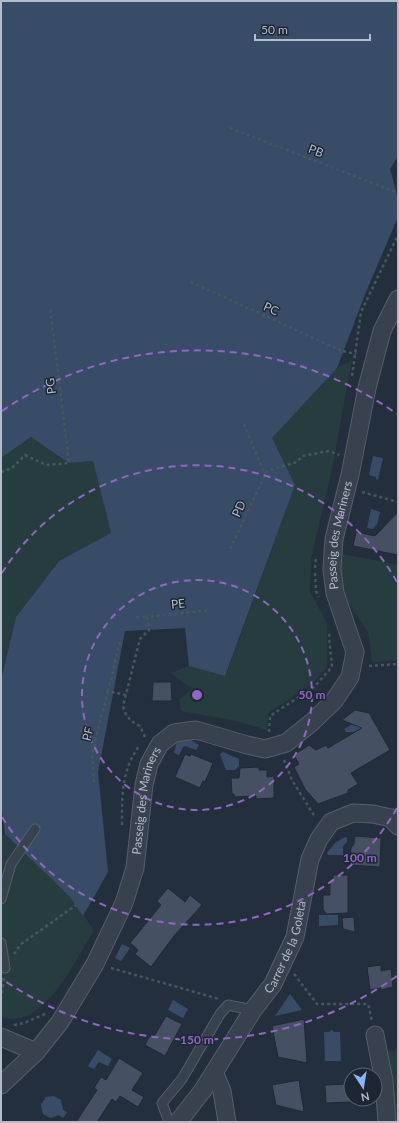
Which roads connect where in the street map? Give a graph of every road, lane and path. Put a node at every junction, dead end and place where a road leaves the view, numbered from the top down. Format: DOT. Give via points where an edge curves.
graph roads {
  1 [pos="230,128"];
  2 [pos="396,192"];
  3 [pos="398,235"];
  4 [pos="191,282"];
  5 [pos="398,300"];
  6 [pos="50,307"];
  7 [pos="356,354"];
  8 [pos="351,383"];
  9 [pos="244,424"];
  10 [pos="340,448"];
  11 [pos="338,456"];
  12 [pos="337,463"];
  13 [pos="1,472"];
  14 [pos="265,476"];
  15 [pos="347,489"];
  16 [pos="398,502"];
  17 [pos="230,549"];
  18 [pos="316,555"];
  19 [pos="322,604"];
  20 [pos="210,610"];
  21 [pos="136,617"];
  22 [pos="147,617"];
  23 [pos="331,630"];
  24 [pos="120,642"];
  25 [pos="398,664"];
  26 [pos="352,667"];
  27 [pos="108,691"];
  28 [pos="126,695"];
  29 [pos="150,733"];
  30 [pos="264,733"];
  31 [pos="145,738"];
  32 [pos="278,745"];
  33 [pos="94,782"];
  34 [pos="398,826"];
  35 [pos="122,828"];
  36 [pos="35,830"];
  37 [pos="326,830"];
  38 [pos="1,899"];
  39 [pos="76,905"];
  40 [pos="1,943"];
  41 [pos="284,961"];
  42 [pos="95,964"];
  43 [pos="5,968"];
  44 [pos="1,1000"];
  45 [pos="228,1005"];
  46 [pos="254,1010"];
  47 [pos="50,1011"];
  48 [pos="6,1031"];
  49 [pos="375,1035"];
  50 [pos="36,1052"];
  51 [pos="214,1072"];
  52 [pos="5,1076"];
  53 [pos="169,1122"];
  54 [pos="178,1122"];
  55 [pos="227,1122"];
  56 [pos="387,1122"];
  1 -- 2 [label="path, PB"];
  3 -- 7 [label="path" via="362,312"];
  4 -- 7 [label="path, PC" via="343,351"];
  5 -- 15 [label="street, Passeig des Mariners" via="382,331 367,388"];
  6 -- 13 [label="path, PG" via="69,463 46,465 25,455 12,468"];
  7 -- 8 [label="path"];
  9 -- 14 [label="path"];
  10 -- 11 [label="path"];
  11 -- 12 [label="path"];
  11 -- 14 [label="path" via="329,451 302,456 297,462 267,471"];
  14 -- 17 [label="path, PD"];
  15 -- 16 [label="path"];
  15 -- 26 [label="street, Passeig des Mariners" via="334,539 332,569 335,593 355,652"];
  18 -- 19 [label="path" via="316,591"];
  20 -- 22 [label="path, PE"];
  21 -- 22 [label="path, PE"];
  22 -- 28 [label="path" via="149,630 140,639"];
  23 -- 30 [label="path" via="329,637 332,667 314,687 270,716 269,733"];
  24 -- 27 [label="path, PF"];
  25 -- 26 [label="path"];
  26 -- 32 [label="street, Passeig des Mariners" via="350,677 334,701 286,743"];
  27 -- 28 [label="path"];
  27 -- 33 [label="path, PF" via="92,753"];
  28 -- 31 [label="path" via="123,706 125,714 140,726"];
  29 -- 31 [label="path"];
  31 -- 35 [label="path" via="131,758 122,783"];
  32 -- 37 [label="path" via="292,780 310,811"];
  32 -- 42 [label="street, Passeig des Mariners" via="265,749 196,730 174,733 160,744 149,764 146,778 135,868 124,903"];
  34 -- 37 [label="street, Carrer de la Goleta" via="391,818 353,813 331,822"];
  36 -- 38 [label="lane" via="11,864"];
  37 -- 41 [label="street, Carrer de la Goleta" via="310,859 295,937"];
  39 -- 43 [label="path" via="20,945"];
  40 -- 43 [label="lane"];
  41 -- 46 [label="street, Carrer de la Goleta" via="273,984"];
  41 -- 49 [label="path" via="317,1004 368,1004"];
  42 -- 45 [label="path" via="218,998"];
  42 -- 50 [label="street, Passeig des Mariners" via="60,1022"];
  43 -- 44 [label="path"];
  45 -- 46 [label="lane"];
  45 -- 53 [label="lane" via="220,1014 182,1079 162,1103"];
  46 -- 51 [label="street, Carrer de la Goleta"];
  47 -- 48 [label="path"];
  48 -- 50 [label="street"];
  49 -- 56 [label="street" via="384,1081"];
  50 -- 52 [label="street, Passeig des Mariners"];
  51 -- 54 [label="street, Carrer de la Goleta"];
  51 -- 55 [label="street" via="222,1091"];
}
